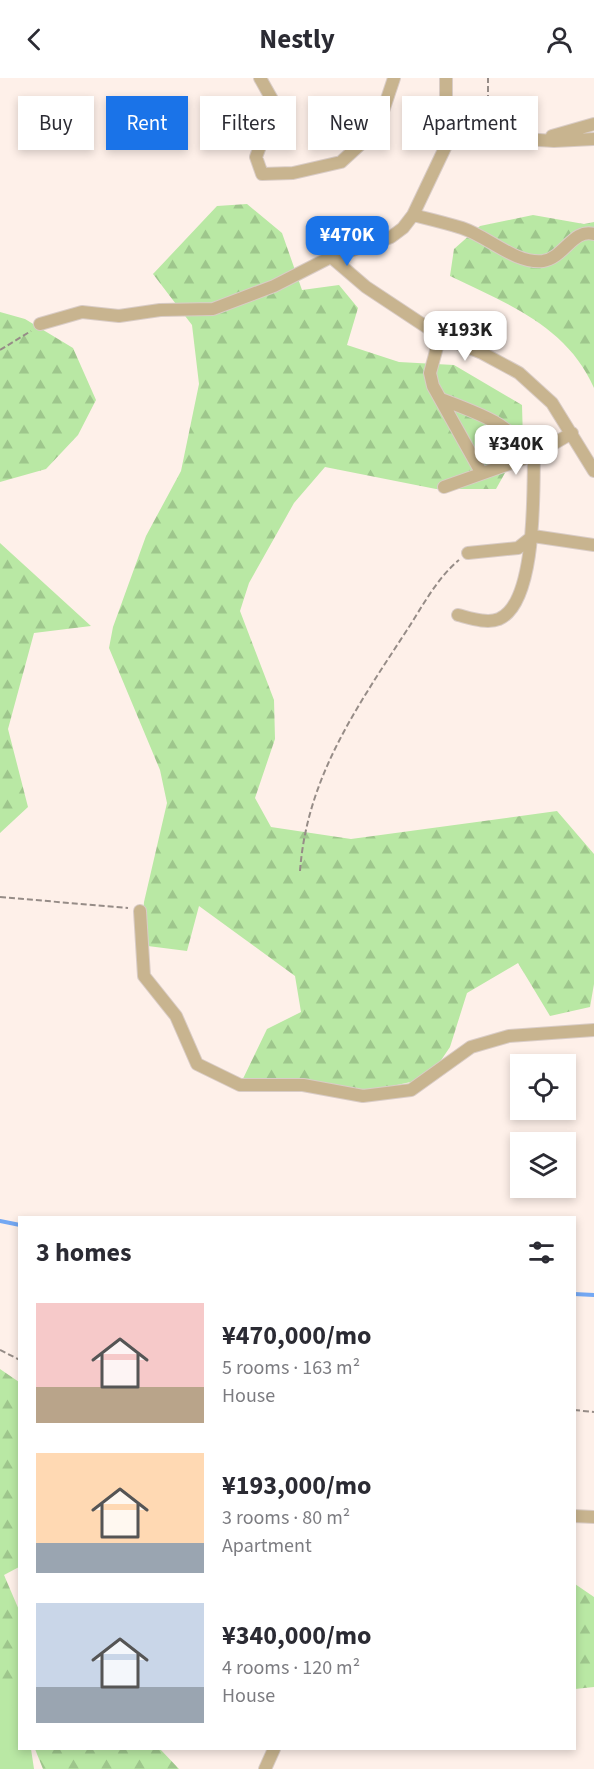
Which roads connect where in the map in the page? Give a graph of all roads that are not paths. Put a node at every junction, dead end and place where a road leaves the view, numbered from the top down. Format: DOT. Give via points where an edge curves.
graph roads {
  1 [pos="260,78"];
  2 [pos="394,78"];
  3 [pos="446,78"];
  4 [pos="446,96"];
  5 [pos="594,124"];
  6 [pos="538,140"];
  7 [pos="594,140"];
  8 [pos="444,150"];
  9 [pos="413,215"];
  10 [pos="594,234"];
  11 [pos="331,257"];
  12 [pos="40,324"];
  13 [pos="440,336"];
  14 [pos="441,399"];
  15 [pos="572,433"];
  16 [pos="534,455"];
  17 [pos="594,471"];
  18 [pos="481,472"];
  19 [pos="444,487"];
  20 [pos="533,536"];
  21 [pos="594,545"];
  22 [pos="468,553"];
  23 [pos="458,615"];
  24 [pos="140,911"];
  25 [pos="594,1030"];
  26 [pos="576,1516"];
  27 [pos="594,1516"];
  28 [pos="274,1750"];
  29 [pos="265,1769"];
  1 -- 2 [label="street" via="274,103 275,123 256,157 262,174 341,162 377,129"];
  3 -- 4 [label="street"];
  5 -- 6 [label="street"];
  6 -- 7 [label="street"];
  8 -- 9 [label="street"];
  9 -- 10 [label="street" via="473,232 530,261 546,261 586,232"];
  9 -- 11 [label="street" via="391,237"];
  11 -- 12 [label="street" via="274,286 213,309 119,316 82,312"];
  11 -- 13 [label="street"];
  13 -- 14 [label="street" via="430,373"];
  13 -- 15 [label="street" via="519,373 552,403"];
  14 -- 16 [label="street" via="486,415"];
  14 -- 18 [label="street"];
  15 -- 16 [label="street"];
  15 -- 17 [label="street"];
  16 -- 18 [label="street"];
  16 -- 20 [label="street"];
  18 -- 19 [label="street"];
  20 -- 21 [label="street"];
  20 -- 22 [label="street" via="518,548"];
  20 -- 23 [label="street" via="524,579 507,613 498,620"];
  24 -- 25 [label="street" via="144,976 176,1016 197,1064 240,1085 303,1084 363,1096 411,1090 471,1047 509,1036"];
  26 -- 27 [label="street"];
  28 -- 29 [label="street"];
}
